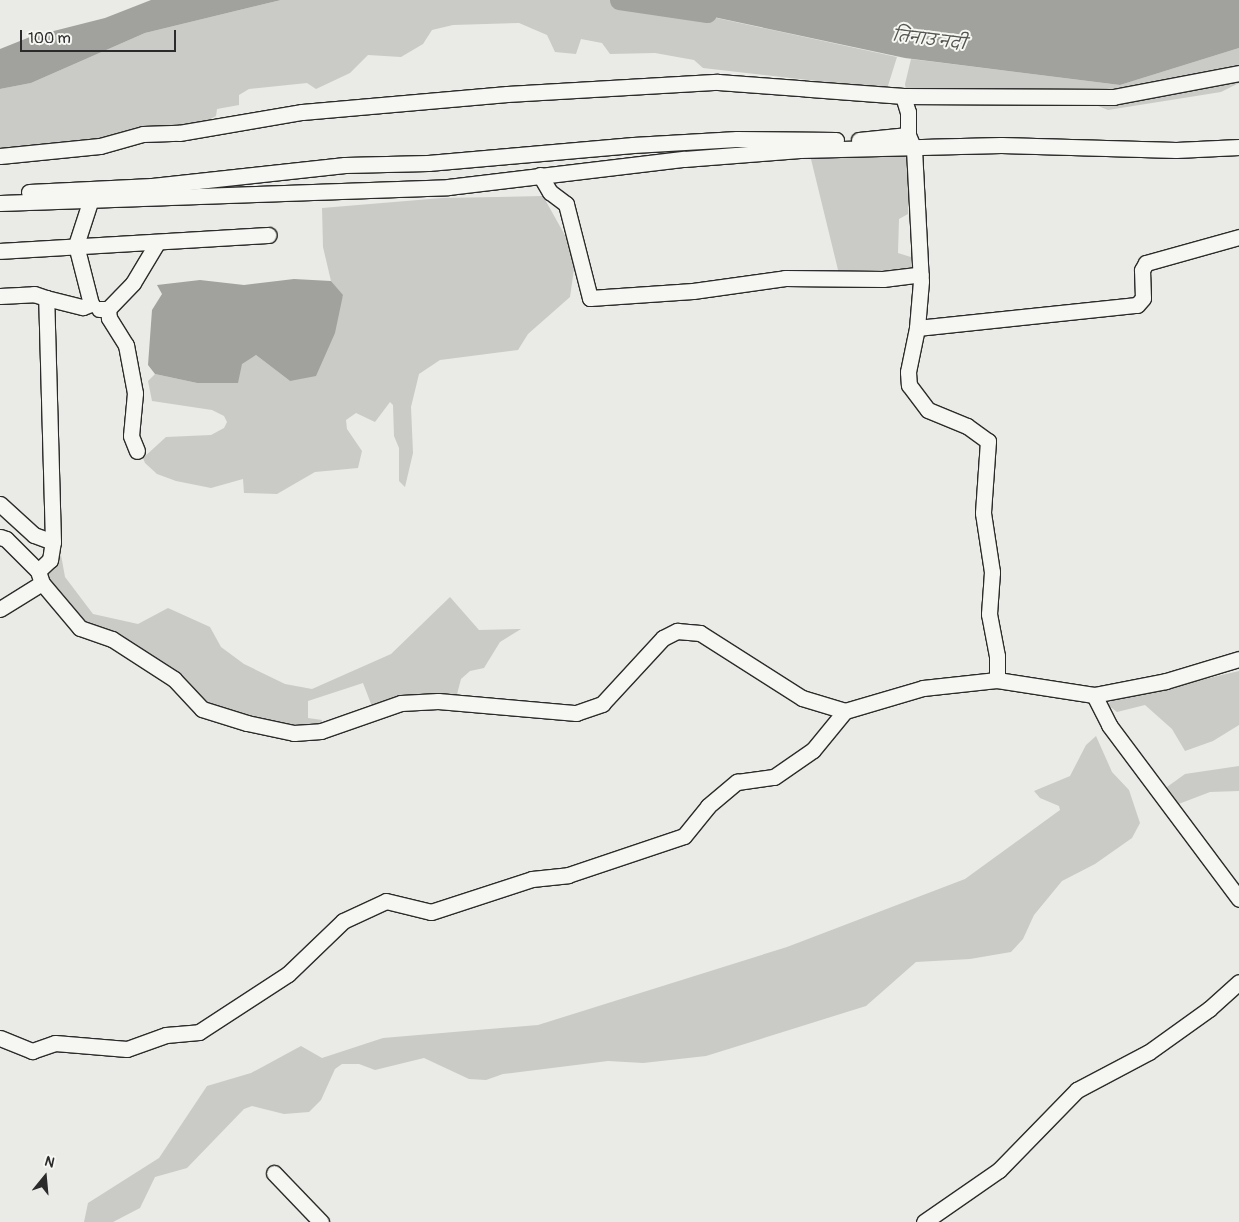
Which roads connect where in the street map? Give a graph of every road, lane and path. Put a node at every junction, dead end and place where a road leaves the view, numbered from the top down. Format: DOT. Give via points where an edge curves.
graph roads {
  1 [pos="1239,73"];
  2 [pos="903,96"];
  3 [pos="911,142"];
  4 [pos="1239,147"];
  5 [pos="0,156"];
  6 [pos="540,175"];
  7 [pos="0,192"];
  8 [pos="90,202"];
  9 [pos="0,203"];
  10 [pos="269,235"];
  11 [pos="1239,237"];
  12 [pos="157,243"];
  13 [pos="76,245"];
  14 [pos="0,250"];
  15 [pos="921,274"];
  16 [pos="0,296"];
  17 [pos="46,298"];
  18 [pos="88,307"];
  19 [pos="108,309"];
  20 [pos="917,328"];
  21 [pos="137,451"];
  22 [pos="0,504"];
  23 [pos="0,537"];
  24 [pos="53,542"];
  25 [pos="40,577"];
  26 [pos="0,609"];
  27 [pos="1239,658"];
  28 [pos="997,680"];
  29 [pos="1094,695"];
  30 [pos="845,711"];
  31 [pos="1239,899"];
  32 [pos="1239,982"];
  33 [pos="0,1038"];
  34 [pos="274,1173"];
  35 [pos="320,1222"];
  36 [pos="924,1222"];
  1 -- 2 [label="street" via="1113,96"];
  2 -- 3 [label="street"];
  2 -- 5 [label="street" via="718,82 507,94 302,112 179,134 143,134 100,146"];
  3 -- 4 [label="street" via="1176,150"];
  3 -- 6 [label="street"];
  3 -- 7 [label="street" via="737,139 419,164 345,165 152,186"];
  3 -- 15 [label="street"];
  6 -- 8 [label="street" via="448,187 257,192"];
  6 -- 15 [label="street" via="550,192 566,204 590,298 693,291 785,278 883,279"];
  8 -- 9 [label="street"];
  8 -- 13 [label="street"];
  10 -- 12 [label="street"];
  11 -- 20 [label="street" via="1146,263 1142,270 1143,298 1137,305"];
  12 -- 13 [label="street"];
  12 -- 19 [label="street" via="133,283"];
  13 -- 14 [label="street"];
  13 -- 18 [label="street" via="91,304"];
  15 -- 20 [label="street"];
  16 -- 17 [label="street" via="34,294"];
  17 -- 18 [label="street"];
  17 -- 24 [label="street"];
  18 -- 19 [label="street"];
  19 -- 21 [label="street" via="109,318 126,345 136,393 131,436"];
  20 -- 28 [label="street" via="908,372 913,393 928,410 978,432 989,448 983,513 992,572 989,614 997,656"];
  22 -- 24 [label="street" via="34,535"];
  23 -- 25 [label="street" via="6,539"];
  24 -- 25 [label="street" via="50,560"];
  25 -- 26 [label="street"];
  25 -- 30 [label="street" via="80,628 112,639 174,679 202,709 247,724 294,733 321,731 401,703 438,701 576,713 602,704 662,638 677,631 700,633 802,698"];
  27 -- 29 [label="street" via="1166,681"];
  28 -- 29 [label="street"];
  28 -- 30 [label="street" via="923,688"];
  29 -- 31 [label="street" via="1109,725"];
  30 -- 33 [label="street" via="813,750 774,777 737,782 708,806 684,836 568,875 532,879 432,912 386,901 343,921 288,974 199,1032 166,1035 127,1050 55,1043 32,1050"];
  32 -- 36 [label="street" via="1209,1010 1149,1052 1077,1090 999,1170"];
  34 -- 35 [label="street"];
}
